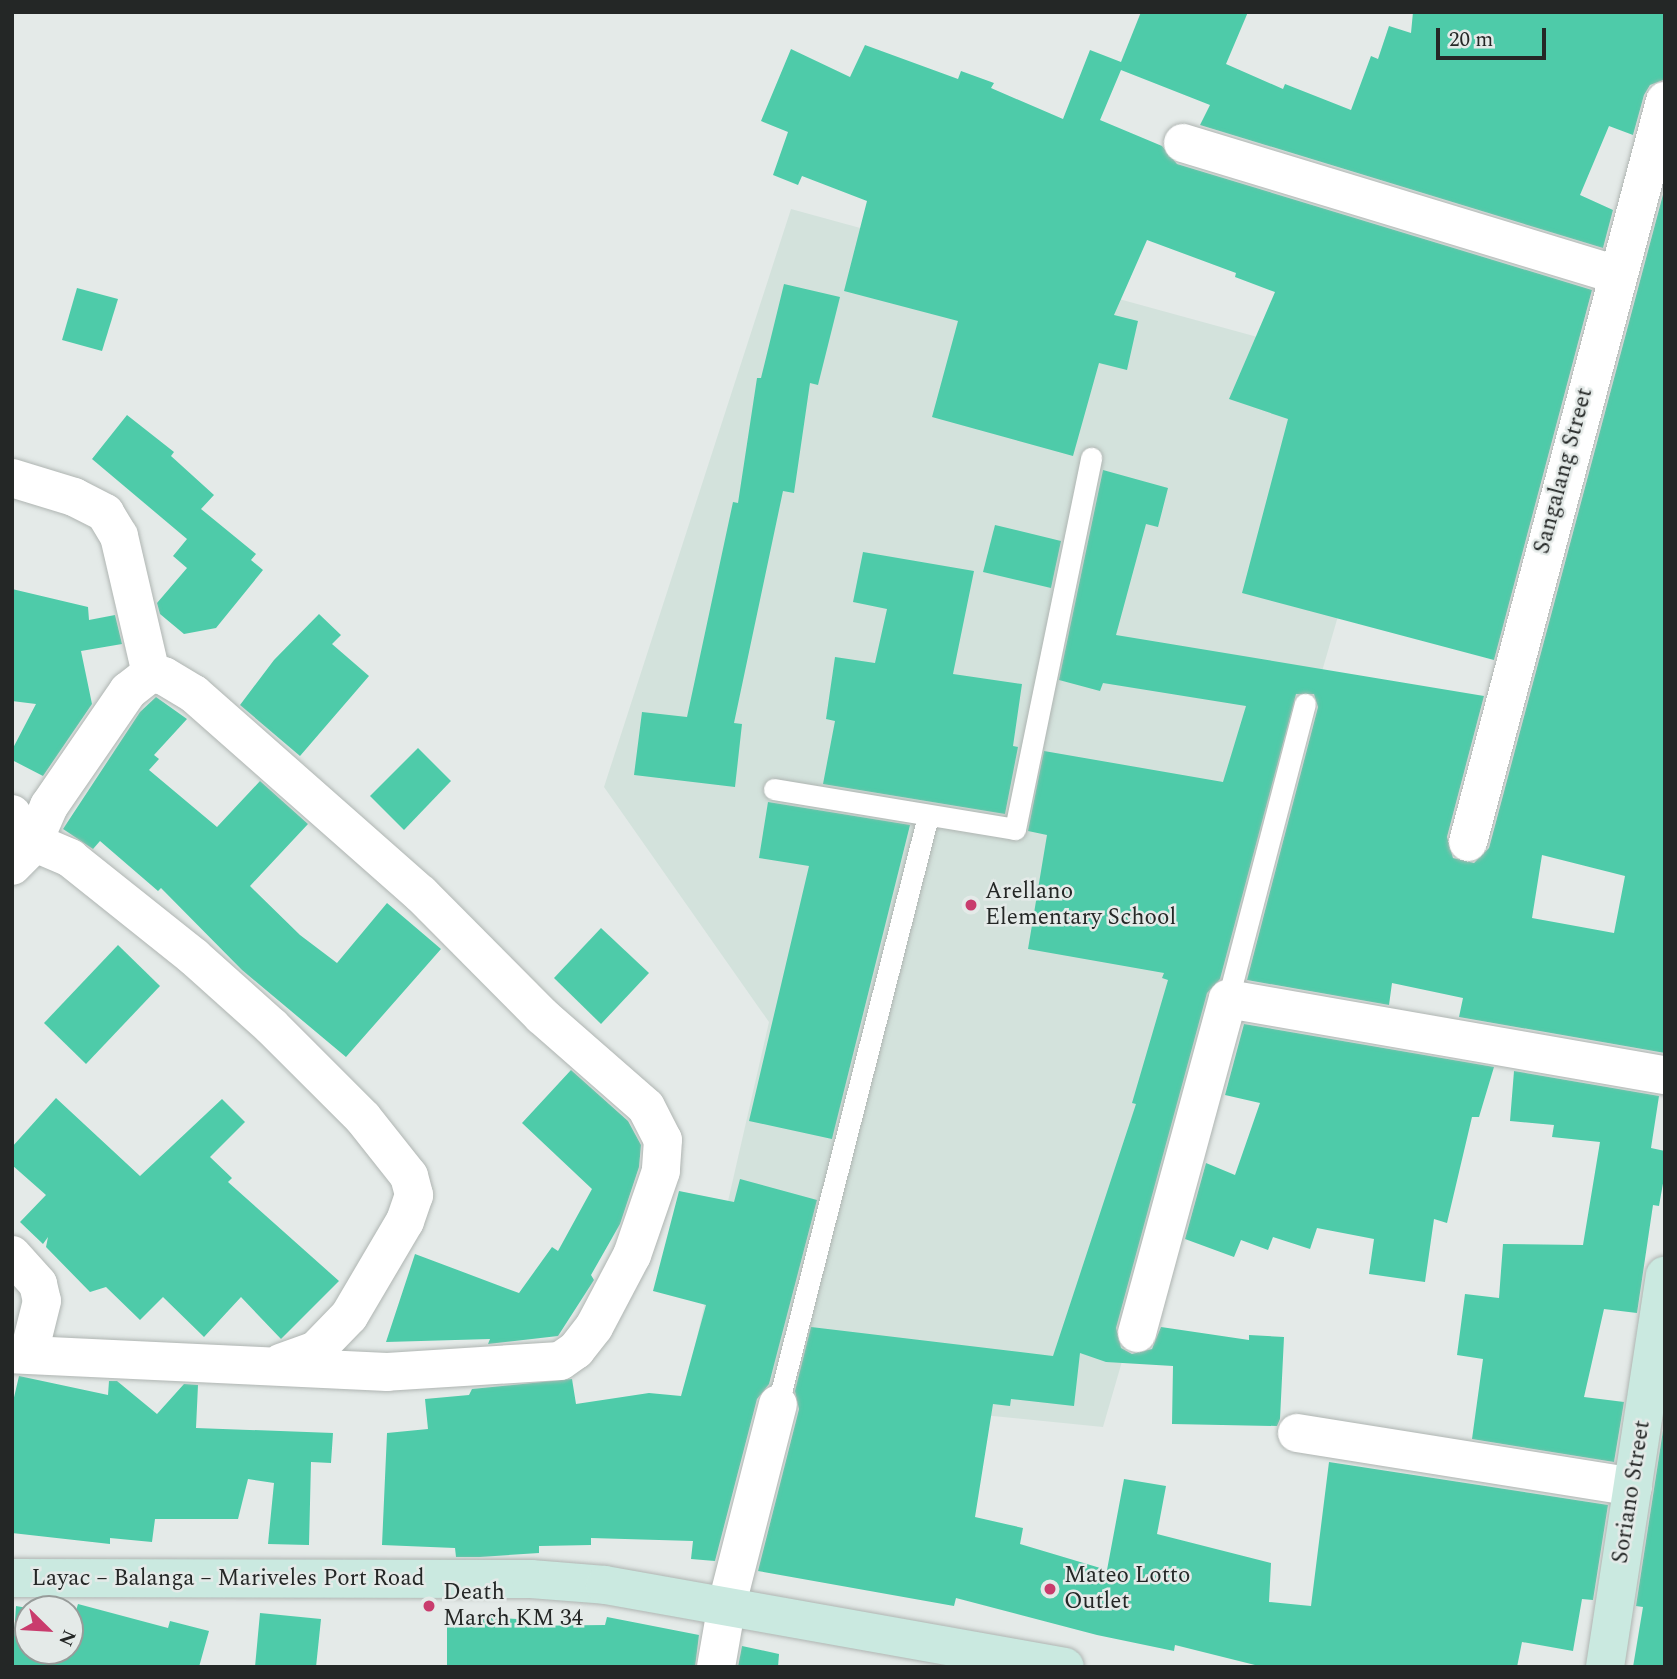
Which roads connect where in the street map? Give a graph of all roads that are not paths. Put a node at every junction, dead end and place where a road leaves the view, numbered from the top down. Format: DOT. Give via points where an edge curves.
graph roads {
  1 [pos="1665,101"];
  2 [pos="1183,143"];
  3 [pos="1615,274"];
  4 [pos="1091,458"];
  5 [pos="12,478"];
  6 [pos="151,673"];
  7 [pos="1305,704"];
  8 [pos="774,789"];
  9 [pos="12,814"];
  10 [pos="928,816"];
  11 [pos="1468,842"];
  12 [pos="22,856"];
  13 [pos="1228,999"];
  14 [pos="1665,1074"];
  15 [pos="12,1255"];
  16 [pos="1665,1276"];
  17 [pos="1136,1333"];
  18 [pos="21,1354"];
  19 [pos="272,1364"];
  20 [pos="778,1404"];
  21 [pos="1297,1433"];
  22 [pos="1633,1487"];
  23 [pos="12,1578"];
  24 [pos="727,1604"];
  25 [pos="716,1667"];
  26 [pos="1065,1667"];
  27 [pos="1605,1667"];
  1 -- 3 [label="street, Sangalang Street"];
  2 -- 3 [label="street"];
  3 -- 11 [label="street, Sangalang Street"];
  4 -- 10 [label="lane" via="1015,829"];
  5 -- 6 [label="street" via="105,513 119,536"];
  6 -- 12 [label="street" via="128,691 49,806"];
  6 -- 19 [label="street" via="194,694 421,894 542,1016 646,1107 663,1140 661,1171 632,1255 594,1327 569,1356 550,1364 400,1371"];
  7 -- 13 [label="lane"];
  8 -- 10 [label="lane"];
  9 -- 12 [label="street"];
  10 -- 20 [label="lane"];
  12 -- 19 [label="street" via="40,845 70,859 194,957 322,1075 409,1175 414,1195 405,1221 349,1316 306,1357"];
  13 -- 14 [label="street"];
  13 -- 17 [label="street"];
  15 -- 18 [label="street" via="38,1284 42,1301"];
  16 -- 22 [label="main road, Soriano Street"];
  18 -- 19 [label="street"];
  20 -- 24 [label="street"];
  21 -- 22 [label="street"];
  22 -- 27 [label="main road, Soriano Street"];
  23 -- 24 [label="main road, Layac – Balanga – Mariveles Port Road" via="531,1579"];
  24 -- 25 [label="street"];
  24 -- 26 [label="main road, Layac – Balanga – Mariveles Port Road"];
}
